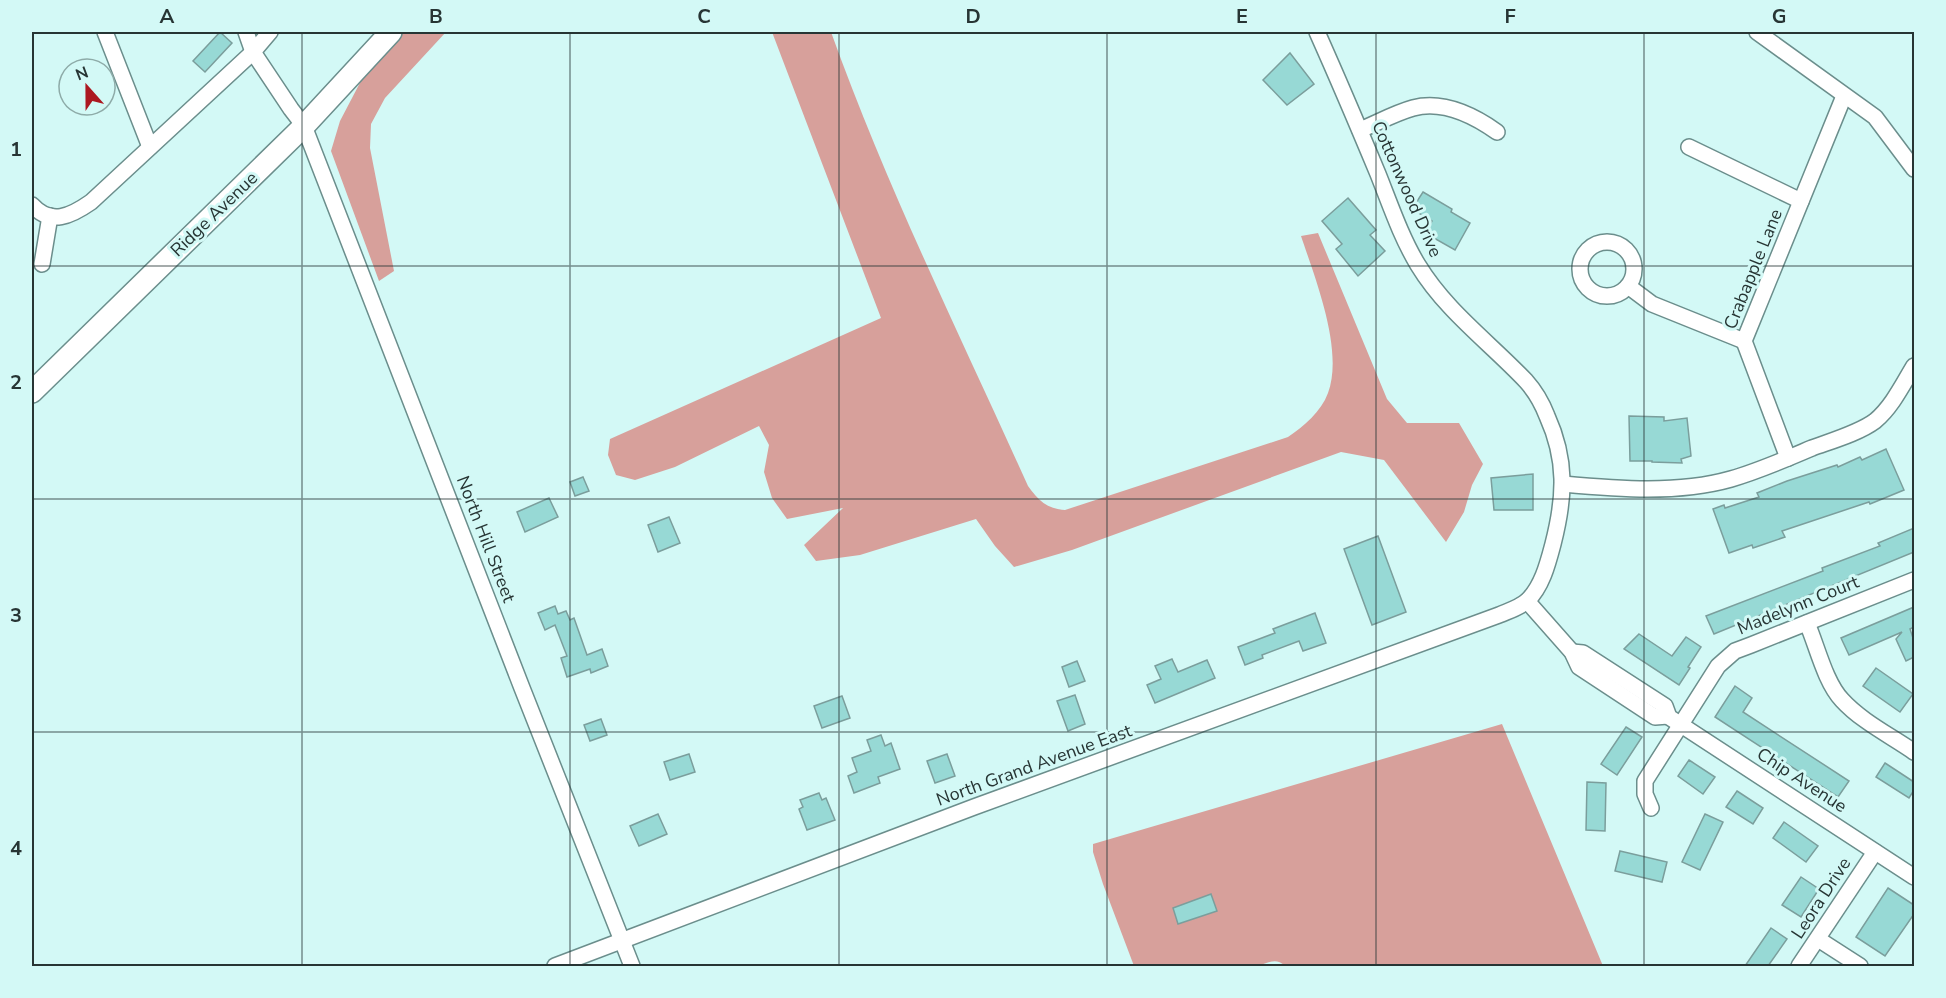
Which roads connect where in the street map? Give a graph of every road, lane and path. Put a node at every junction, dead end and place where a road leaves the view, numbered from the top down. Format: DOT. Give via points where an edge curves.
graph roads {
  1 [pos="105,32"];
  2 [pos="246,32"];
  3 [pos="270,32"];
  4 [pos="391,32"];
  5 [pos="1317,32"];
  6 [pos="1757,32"];
  7 [pos="252,52"];
  8 [pos="1844,96"];
  9 [pos="304,126"];
  10 [pos="1360,130"];
  11 [pos="1497,132"];
  12 [pos="150,147"];
  13 [pos="1689,147"];
  14 [pos="1914,169"];
  15 [pos="1801,201"];
  16 [pos="32,205"];
  17 [pos="50,216"];
  18 [pos="42,264"];
  19 [pos="1628,286"];
  20 [pos="1744,341"];
  21 [pos="1914,366"];
  22 [pos="32,392"];
  23 [pos="1788,458"];
  24 [pos="1563,484"];
  25 [pos="1914,580"];
  26 [pos="1527,601"];
  27 [pos="1807,623"];
  28 [pos="1674,720"];
  29 [pos="1914,752"];
  30 [pos="1651,808"];
  31 [pos="1875,852"];
  32 [pos="1914,877"];
  33 [pos="1818,939"];
  34 [pos="623,941"];
  35 [pos="555,966"];
  36 [pos="633,966"];
  37 [pos="1799,966"];
  38 [pos="1860,966"];
  1 -- 12 [label="street"];
  2 -- 7 [label="street, North Hill Street"];
  3 -- 7 [label="street"];
  4 -- 9 [label="street, Ridge Avenue"];
  5 -- 10 [label="street, Cottonwood Drive"];
  6 -- 8 [label="street"];
  7 -- 9 [label="street, North Hill Street"];
  7 -- 12 [label="street"];
  8 -- 14 [label="street" via="1875,117"];
  8 -- 15 [label="street, Crabapple Lane"];
  9 -- 22 [label="street, Ridge Avenue"];
  9 -- 34 [label="street, North Hill Street"];
  10 -- 11 [label="street" via="1413,108 1435,106 1478,118"];
  10 -- 24 [label="street, Cottonwood Drive" via="1396,219 1438,295 1527,383 1542,403 1562,458"];
  12 -- 17 [label="street" via="74,214"];
  13 -- 15 [label="street"];
  15 -- 20 [label="street, Crabapple Lane"];
  16 -- 17 [label="street"];
  17 -- 18 [label="street"];
  19 -- 20 [label="street" via="1652,304"];
  20 -- 23 [label="street, Crabapple Lane"];
  21 -- 23 [label="street" via="1892,402 1874,421"];
  23 -- 24 [label="street" via="1701,486 1602,488"];
  24 -- 26 [label="street, Cottonwood Drive" via="1549,561"];
  25 -- 27 [label="street, Madelynn Court"];
  26 -- 28 [label="street, Chip Avenue" via="1572,652 1583,652 1640,699 1665,706"];
  26 -- 34 [label="street, North Grand Avenue East"];
  27 -- 28 [label="street, Madelynn Court" via="1728,656"];
  27 -- 29 [label="street" via="1841,699"];
  28 -- 30 [label="street, Madelynn Court" via="1645,781"];
  28 -- 31 [label="street, Chip Avenue"];
  31 -- 32 [label="street, Chip Avenue"];
  31 -- 33 [label="street, Leora Drive"];
  33 -- 37 [label="street, Leora Drive"];
  33 -- 38 [label="street"];
  34 -- 35 [label="street, North Grand Avenue East"];
  34 -- 36 [label="street, North Hill Street"];
}
